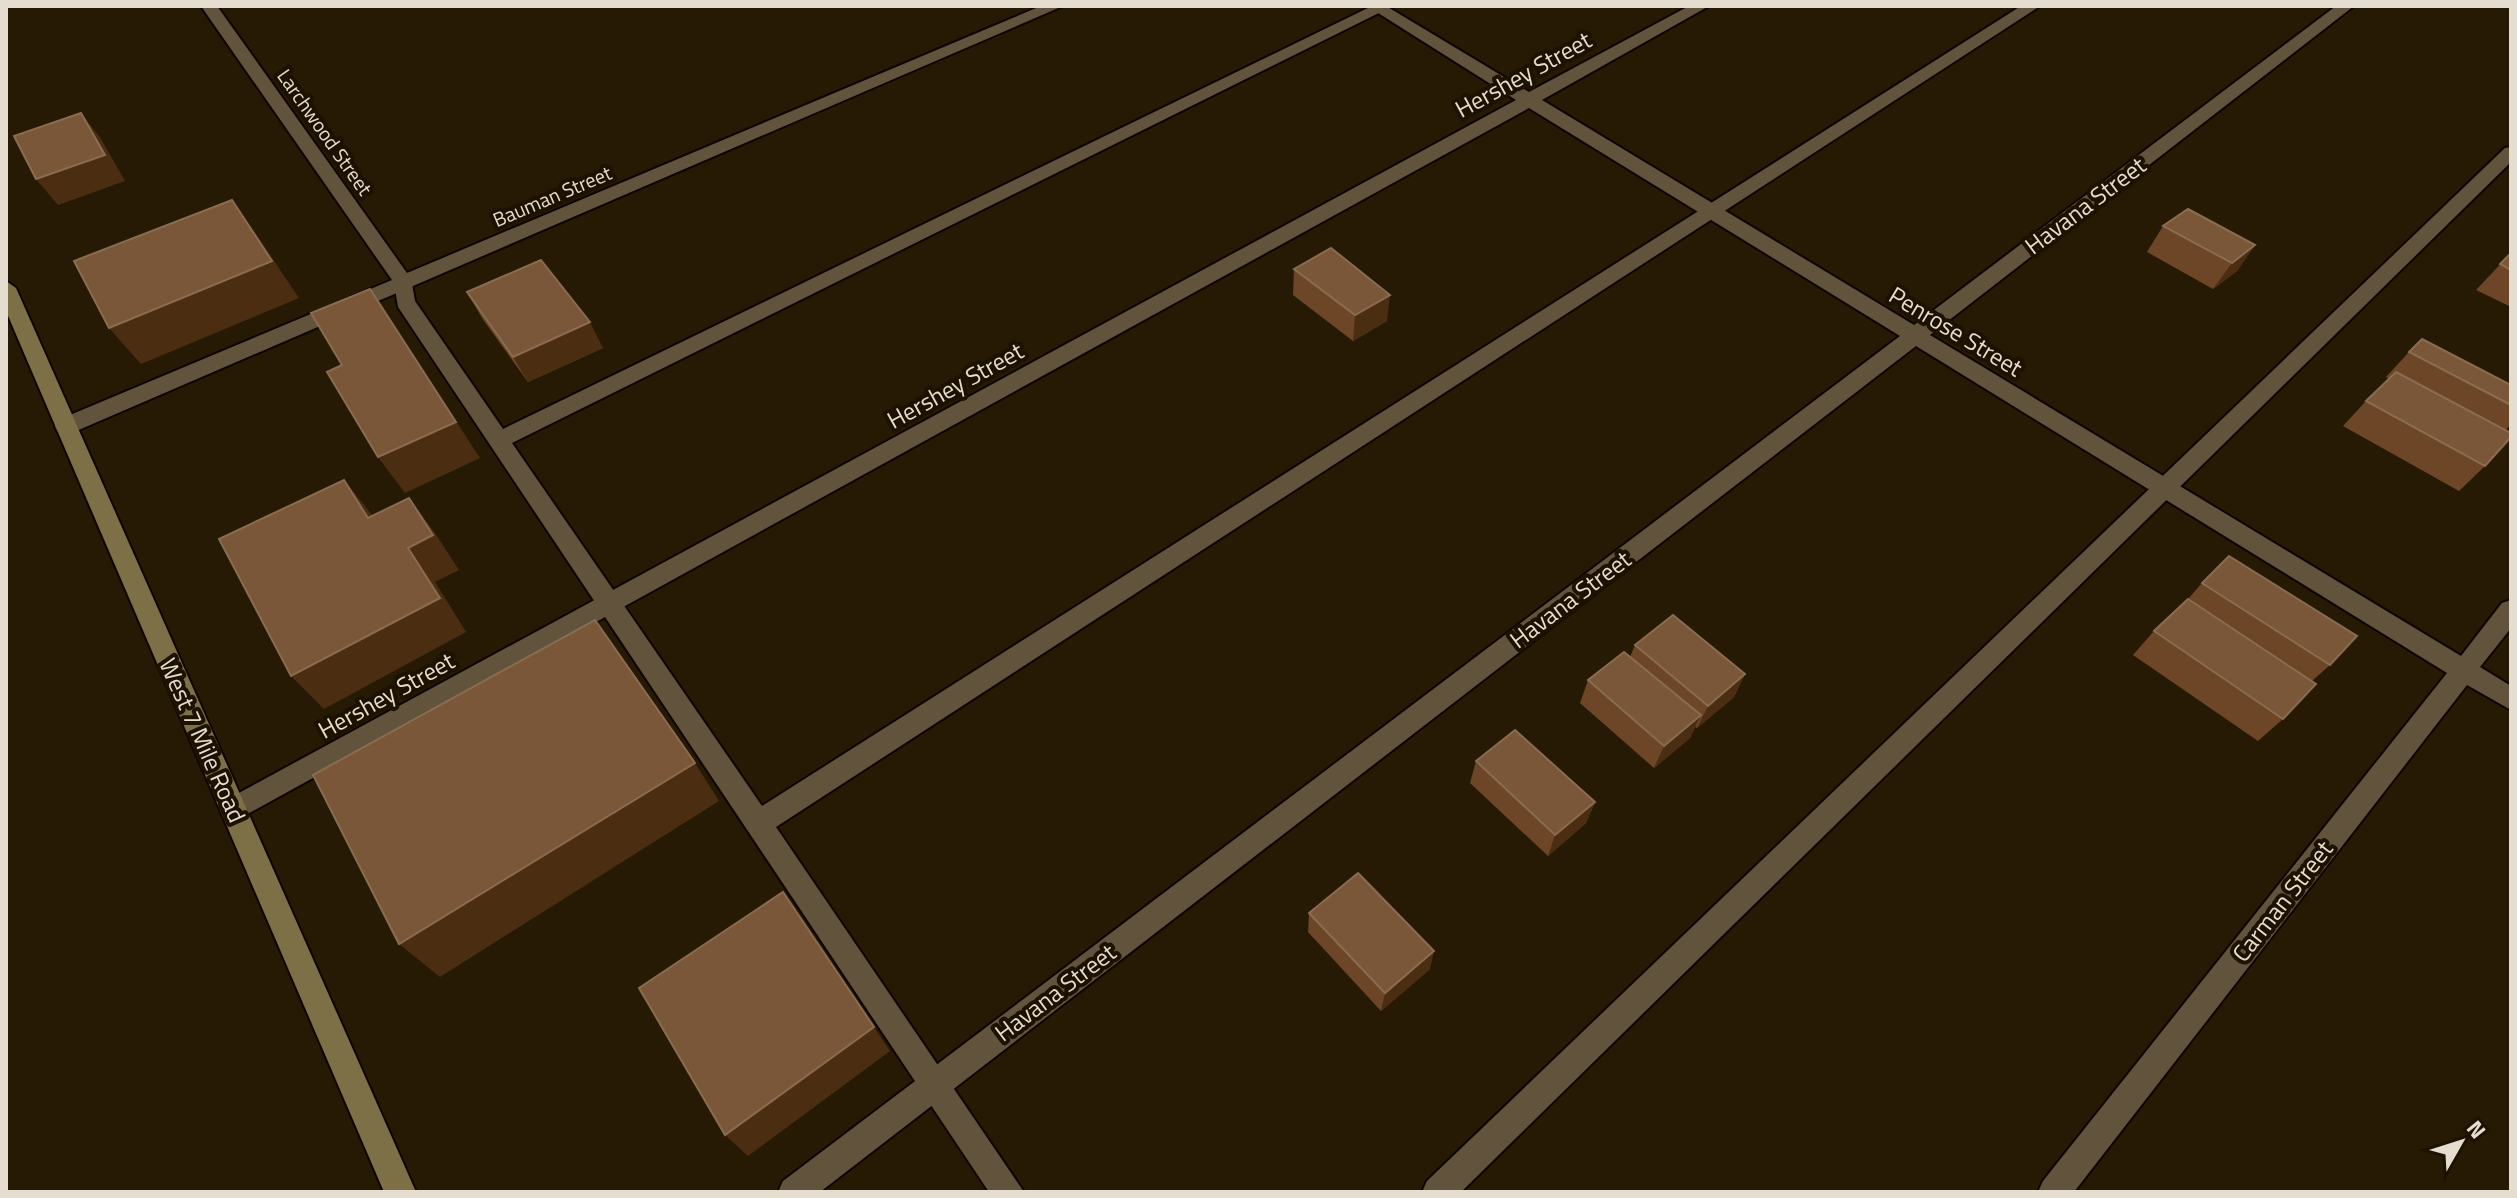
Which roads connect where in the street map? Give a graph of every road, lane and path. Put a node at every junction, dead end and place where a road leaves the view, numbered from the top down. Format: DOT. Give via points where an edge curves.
graph roads {
  1 [pos="209,6"];
  2 [pos="1055,6"];
  3 [pos="1701,6"];
  4 [pos="2032,6"];
  5 [pos="2346,6"];
  6 [pos="1380,7"];
  7 [pos="1529,101"];
  8 [pos="2511,152"];
  9 [pos="1708,210"];
  10 [pos="404,283"];
  11 [pos="6,288"];
  12 [pos="1914,336"];
  13 [pos="66,426"];
  14 [pos="498,441"];
  15 [pos="2165,489"];
  16 [pos="609,603"];
  17 [pos="2511,610"];
  18 [pos="2464,670"];
  19 [pos="2511,699"];
  20 [pos="233,809"];
  21 [pos="757,824"];
  22 [pos="935,1084"];
  23 [pos="400,1192"];
  24 [pos="794,1192"];
  25 [pos="1008,1192"];
  26 [pos="1438,1192"];
  27 [pos="2054,1192"];
  1 -- 10 [label="street, Larchwood Street"];
  2 -- 10 [label="street, Bauman Street"];
  3 -- 7 [label="street, Hershey Street"];
  4 -- 9 [label="street"];
  5 -- 12 [label="street, Havana Street"];
  6 -- 7 [label="street, Penrose Street"];
  6 -- 14 [label="street"];
  7 -- 9 [label="street, Penrose Street"];
  7 -- 16 [label="street, Hershey Street"];
  8 -- 15 [label="street"];
  9 -- 12 [label="street, Penrose Street"];
  9 -- 21 [label="street"];
  10 -- 13 [label="street, Bauman Street"];
  10 -- 14 [label="street, Larchwood Street" via="405,302"];
  11 -- 13 [label="main road, West 7 Mile Road"];
  12 -- 15 [label="street, Penrose Street"];
  12 -- 22 [label="street, Havana Street"];
  13 -- 20 [label="main road, West 7 Mile Road"];
  14 -- 16 [label="street, Larchwood Street"];
  15 -- 18 [label="street, Penrose Street"];
  15 -- 26 [label="street"];
  16 -- 20 [label="street, Hershey Street"];
  16 -- 21 [label="street, Larchwood Street"];
  17 -- 18 [label="street, Carman Street"];
  18 -- 19 [label="street, Penrose Street"];
  18 -- 27 [label="street, Carman Street"];
  20 -- 23 [label="main road, West 7 Mile Road"];
  21 -- 22 [label="street, Larchwood Street"];
  22 -- 24 [label="street, Havana Street"];
  22 -- 25 [label="street, Larchwood Street"];
}
